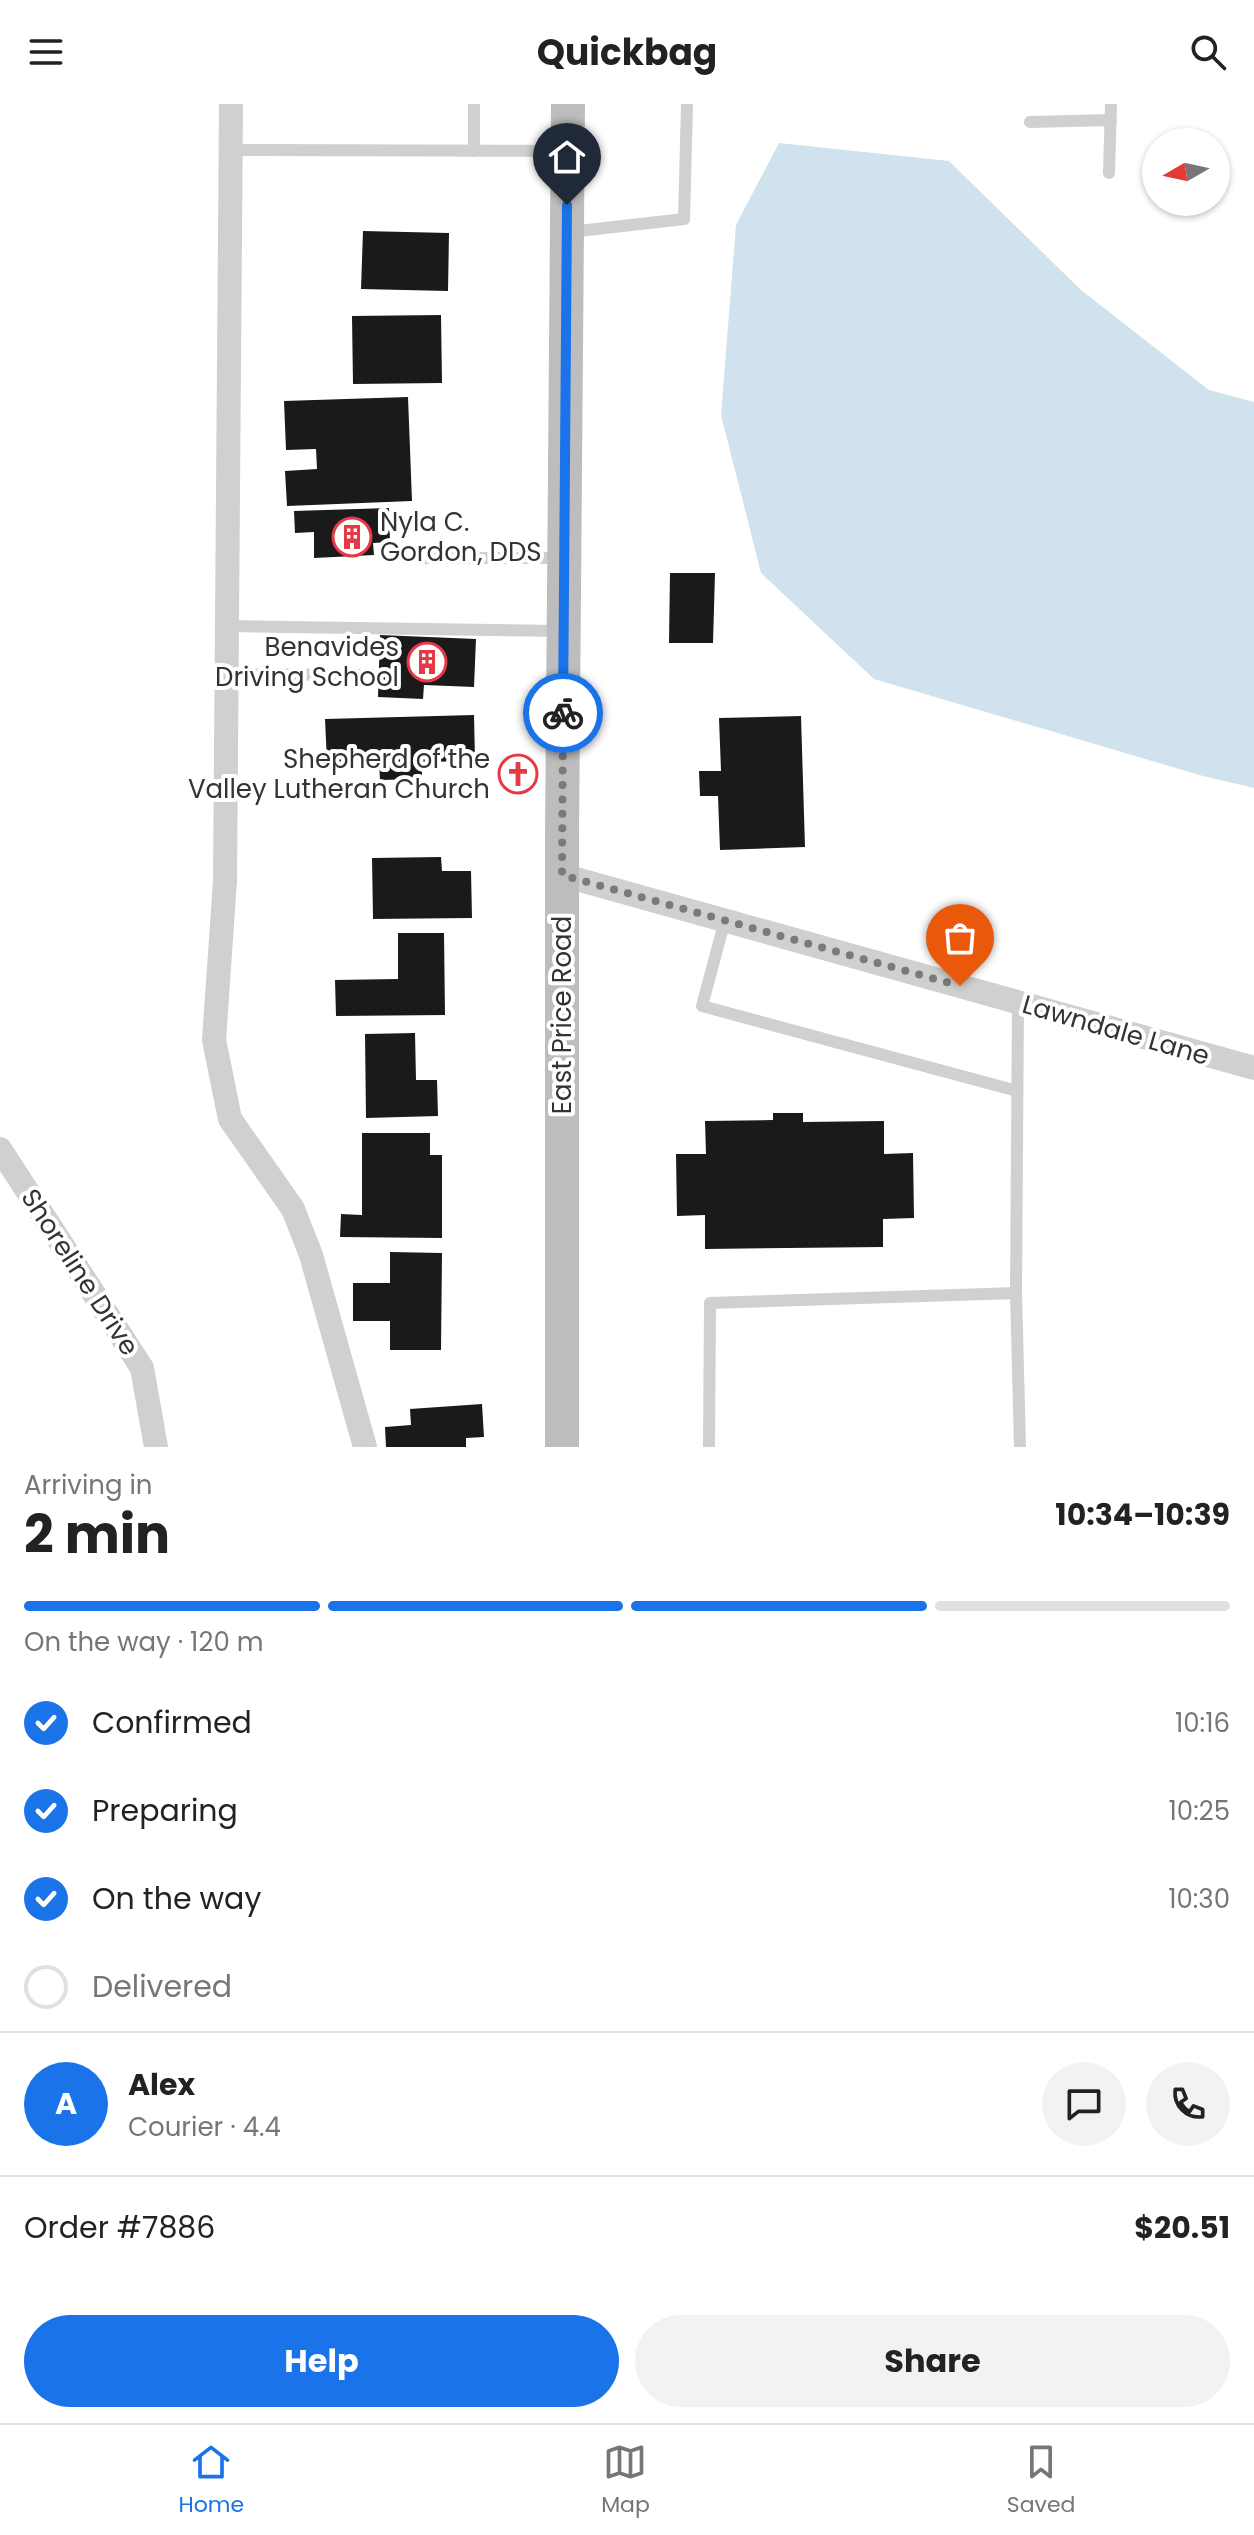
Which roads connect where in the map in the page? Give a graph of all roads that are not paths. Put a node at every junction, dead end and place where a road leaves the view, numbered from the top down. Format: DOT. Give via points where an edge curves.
graph roads {
  1 [pos="231,104"];
  2 [pos="474,104"];
  3 [pos="568,104"];
  4 [pos="687,104"];
  5 [pos="1111,104"];
  6 [pos="1111,120"];
  7 [pos="1030,122"];
  8 [pos="231,150"];
  9 [pos="474,151"];
  10 [pos="568,151"];
  11 [pos="1109,173"];
  12 [pos="567,232"];
  13 [pos="424,558"];
  14 [pos="564,558"];
  15 [pos="227,626"];
  16 [pos="564,631"];
  17 [pos="227,674"];
  18 [pos="360,675"];
  19 [pos="562,875"];
  20 [pos="725,920"];
  21 [pos="1018,1002"];
  22 [pos="1254,1068"];
  23 [pos="1017,1091"];
  24 [pos="0,1149"];
  25 [pos="1016,1293"];
  26 [pos="156,1447"];
  27 [pos="365,1447"];
  28 [pos="562,1447"];
  29 [pos="709,1447"];
  30 [pos="1020,1447"];
  1 -- 8 [label="street"];
  2 -- 9 [label="lane"];
  3 -- 10 [label="main road, East Price Road"];
  4 -- 12 [label="lane" via="684,219"];
  5 -- 6 [label="lane"];
  6 -- 7 [label="lane"];
  6 -- 11 [label="lane"];
  8 -- 9 [label="lane"];
  8 -- 15 [label="street"];
  9 -- 10 [label="lane"];
  10 -- 12 [label="main road, East Price Road"];
  12 -- 14 [label="main road, East Price Road"];
  13 -- 14 [label="lane"];
  14 -- 16 [label="main road, East Price Road"];
  15 -- 16 [label="lane"];
  15 -- 17 [label="street"];
  16 -- 19 [label="main road, East Price Road"];
  17 -- 18 [label="lane"];
  17 -- 27 [label="street" via="225,881 214,1040 219,1080 230,1119 293,1209"];
  19 -- 20 [label="street, Lawndale Lane"];
  19 -- 28 [label="main road, East Price Road"];
  20 -- 21 [label="street, Lawndale Lane"];
  20 -- 23 [label="lane" via="702,1006"];
  21 -- 22 [label="street, Lawndale Lane"];
  21 -- 23 [label="lane"];
  23 -- 25 [label="lane"];
  24 -- 26 [label="street, Shoreline Drive" via="142,1368"];
  25 -- 29 [label="lane" via="710,1303"];
  25 -- 30 [label="lane"];
}
